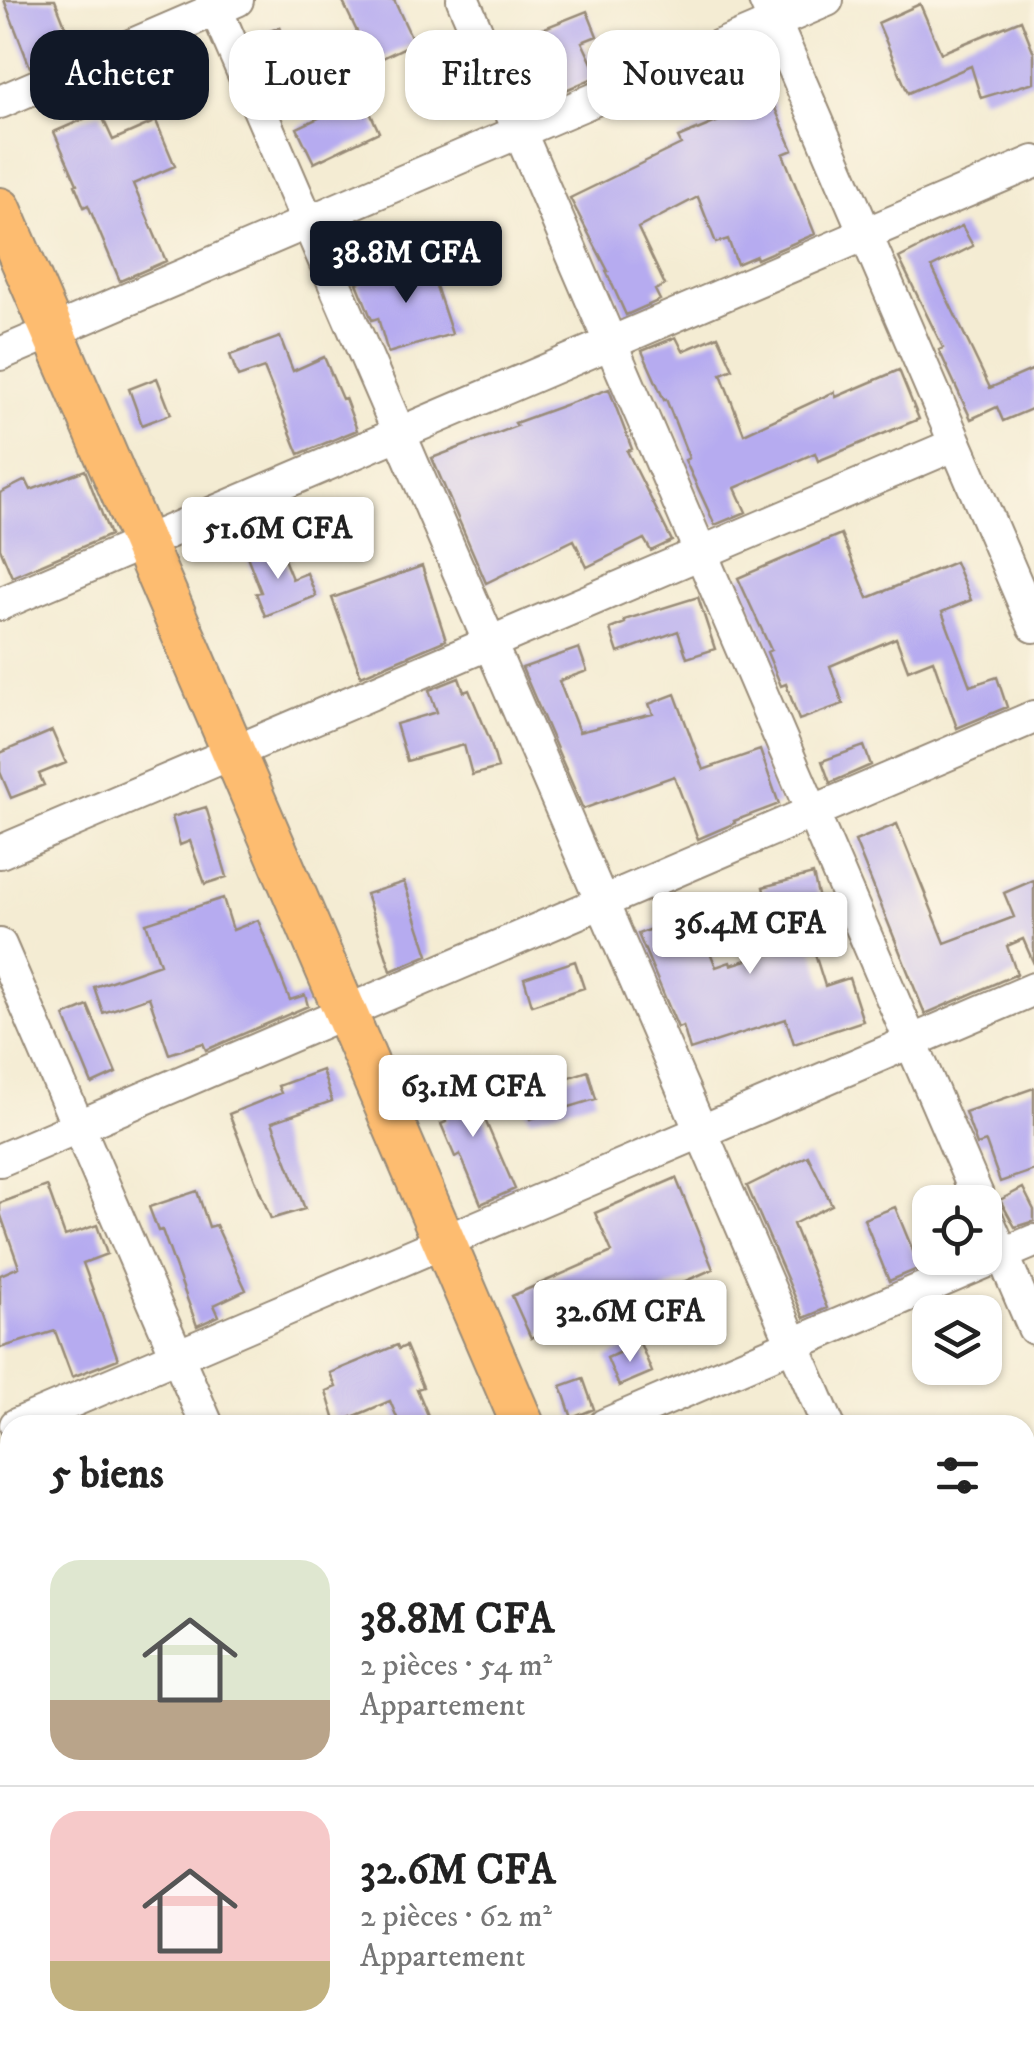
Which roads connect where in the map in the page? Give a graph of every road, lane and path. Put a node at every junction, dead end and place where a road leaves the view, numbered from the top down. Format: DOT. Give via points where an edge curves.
graph roads {
  1 [pos="463,0"];
  2 [pos="827,0"];
  3 [pos="222,3"];
  4 [pos="769,11"];
  5 [pos="0,102"];
  6 [pos="520,132"];
  7 [pos="1034,162"];
  8 [pos="0,210"];
  9 [pos="308,222"];
  10 [pos="865,234"];
  11 [pos="52,331"];
  12 [pos="611,343"];
  13 [pos="0,354"];
  14 [pos="399,433"];
  15 [pos="956,444"];
  16 [pos="143,543"];
  17 [pos="700,552"];
  18 [pos="0,604"];
  19 [pos="1034,626"];
  20 [pos="490,643"];
  21 [pos="1034,717"];
  22 [pos="234,752"];
  23 [pos="812,812"];
  24 [pos="0,852"];
  25 [pos="602,902"];
  26 [pos="0,945"];
  27 [pos="1034,990"];
  28 [pos="346,1012"];
  29 [pos="911,1042"];
  30 [pos="78,1126"];
  31 [pos="701,1132"];
  32 [pos="0,1160"];
  33 [pos="973,1185"];
  34 [pos="1034,1241"];
  35 [pos="444,1242"];
  36 [pos="1002,1255"];
  37 [pos="955,1275"];
  38 [pos="1034,1328"];
  39 [pos="794,1344"];
  40 [pos="177,1356"];
  41 [pos="39,1415"];
  42 [pos="202,1415"];
  43 [pos="519,1415"];
  44 [pos="628,1415"];
  45 [pos="824,1415"];
  1 -- 6 [label="street"];
  2 -- 4 [label="street"];
  3 -- 5 [label="street"];
  3 -- 9 [label="street"];
  4 -- 6 [label="street"];
  4 -- 10 [label="street"];
  6 -- 9 [label="street"];
  6 -- 12 [label="street"];
  7 -- 10 [label="street"];
  8 -- 11 [label="main road"];
  9 -- 11 [label="street"];
  9 -- 14 [label="street"];
  10 -- 12 [label="street"];
  10 -- 15 [label="street"];
  11 -- 13 [label="street"];
  11 -- 16 [label="main road"];
  12 -- 14 [label="street"];
  12 -- 17 [label="street"];
  14 -- 16 [label="street"];
  14 -- 20 [label="street"];
  15 -- 17 [label="street"];
  15 -- 19 [label="street"];
  16 -- 18 [label="street"];
  16 -- 22 [label="main road"];
  17 -- 20 [label="street"];
  17 -- 23 [label="street"];
  20 -- 22 [label="street"];
  20 -- 25 [label="street"];
  21 -- 23 [label="street"];
  22 -- 24 [label="street"];
  22 -- 28 [label="main road"];
  23 -- 25 [label="street"];
  23 -- 29 [label="street"];
  25 -- 28 [label="street"];
  25 -- 31 [label="street"];
  26 -- 30 [label="street"];
  27 -- 29 [label="street"];
  28 -- 30 [label="street"];
  28 -- 35 [label="main road"];
  29 -- 31 [label="street"];
  29 -- 33 [label="street"];
  30 -- 32 [label="street"];
  30 -- 40 [label="street"];
  31 -- 35 [label="street"];
  31 -- 39 [label="street"];
  34 -- 36 [label="street"];
  35 -- 40 [label="street"];
  35 -- 43 [label="main road"];
  36 -- 38 [label="street"];
  37 -- 39 [label="street"];
  39 -- 44 [label="street"];
  39 -- 45 [label="street"];
  40 -- 41 [label="street"];
  40 -- 42 [label="street"];
}
